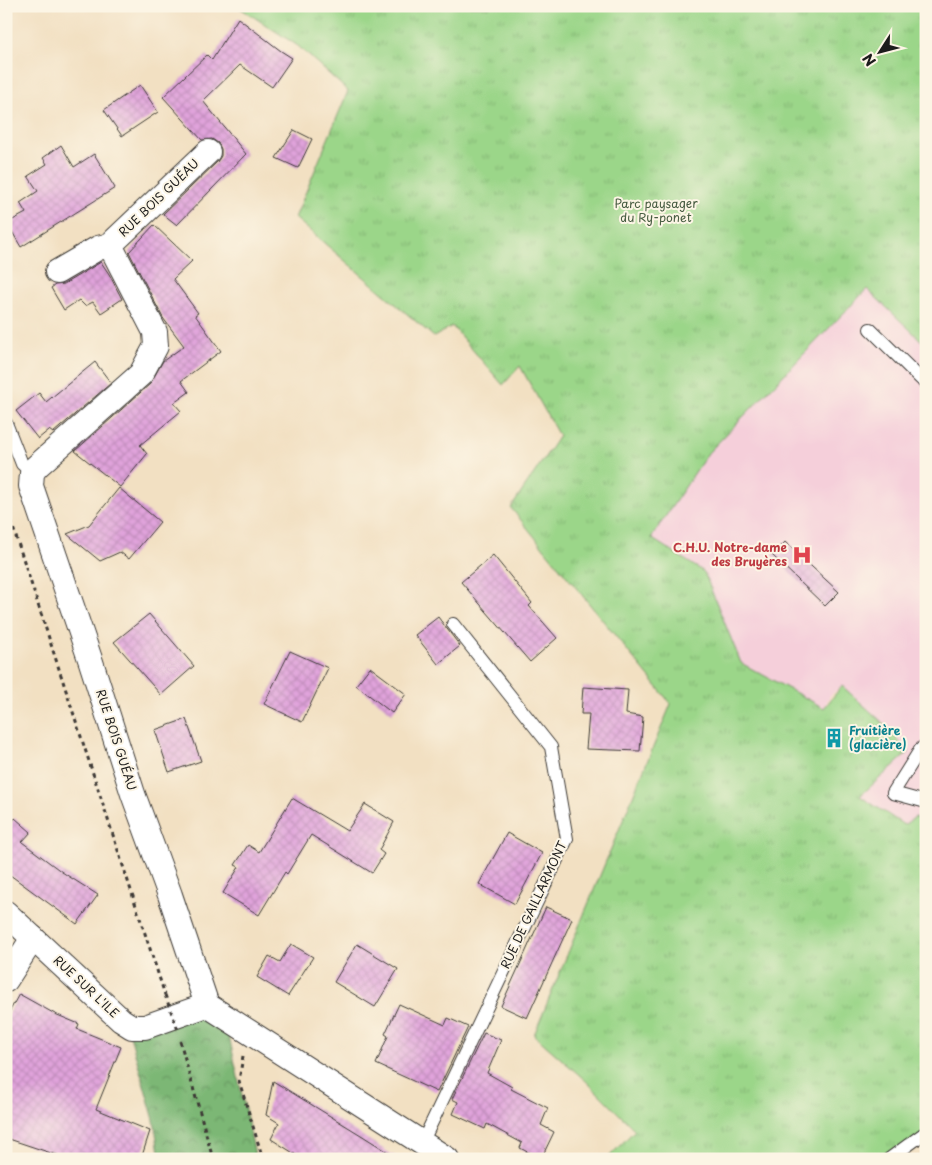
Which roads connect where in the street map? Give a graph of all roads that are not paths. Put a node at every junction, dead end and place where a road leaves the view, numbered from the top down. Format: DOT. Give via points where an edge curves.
graph roads {
  1 [pos="208,152"];
  2 [pos="110,245"];
  3 [pos="57,272"];
  4 [pos="870,329"];
  5 [pos="926,384"];
  6 [pos="6,423"];
  7 [pos="32,473"];
  8 [pos="453,624"];
  9 [pos="926,744"];
  10 [pos="926,802"];
  11 [pos="6,913"];
  12 [pos="33,938"];
  13 [pos="6,980"];
  14 [pos="207,1005"];
  15 [pos="926,1132"];
  16 [pos="422,1144"];
  17 [pos="447,1159"];
  18 [pos="889,1159"];
  1 -- 2 [label="street, RUE BOIS GUÉAU"];
  2 -- 3 [label="street, RUE BOIS GUÉAU" via="98,248"];
  2 -- 7 [label="street, RUE BOIS GUÉAU" via="155,332 156,346 141,374"];
  4 -- 5 [label="lane"];
  6 -- 7 [label="lane, RUE BOIS GUÉAU" via="22,464"];
  7 -- 14 [label="street, RUE BOIS GUÉAU" via="31,486"];
  8 -- 16 [label="lane, RUE DE GAILLARMONT" via="551,747 567,839"];
  9 -- 10 [label="lane" via="893,793"];
  11 -- 12 [label="street, RUE SUR L'ILE"];
  12 -- 13 [label="street"];
  12 -- 14 [label="street, RUE SUR L'ILE" via="132,1027 145,1027"];
  14 -- 16 [label="street"];
  15 -- 18 [label="lane"];
  16 -- 17 [label="street"];
}
